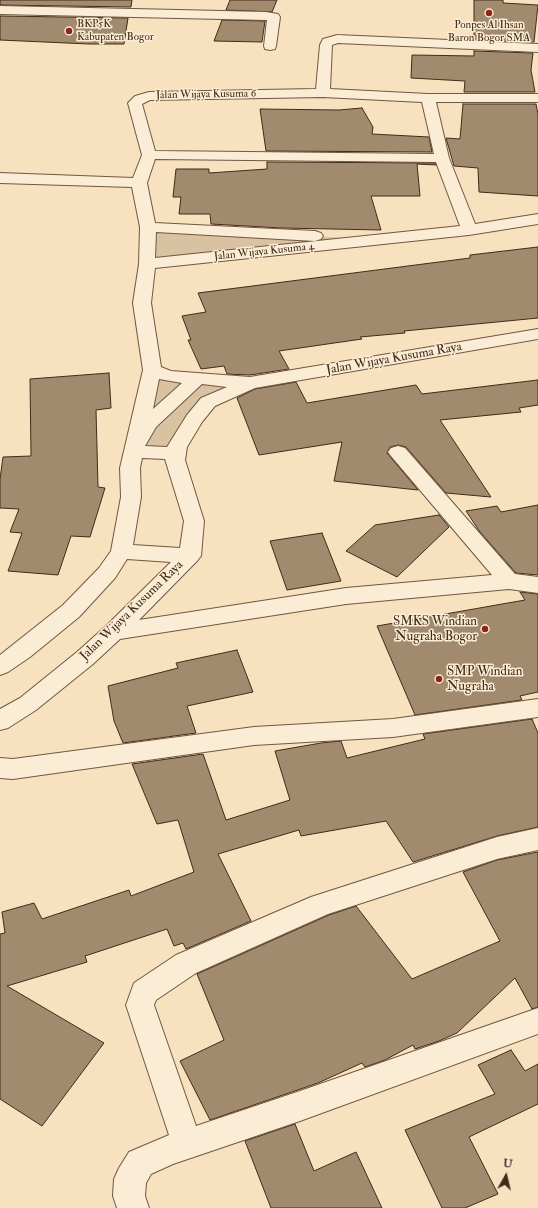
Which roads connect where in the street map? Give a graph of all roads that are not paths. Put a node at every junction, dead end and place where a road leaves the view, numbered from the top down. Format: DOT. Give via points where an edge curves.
graph roads {
  1 [pos="0,10"];
  2 [pos="270,46"];
  3 [pos="538,48"];
  4 [pos="323,93"];
  5 [pos="428,98"];
  6 [pos="538,98"];
  7 [pos="149,156"];
  8 [pos="442,158"];
  9 [pos="0,178"];
  10 [pos="139,183"];
  11 [pos="538,219"];
  12 [pos="148,227"];
  13 [pos="469,230"];
  14 [pos="382,240"];
  15 [pos="147,264"];
  16 [pos="538,334"];
  17 [pos="152,370"];
  18 [pos="197,379"];
  19 [pos="250,384"];
  20 [pos="134,452"];
  21 [pos="398,452"];
  22 [pos="176,453"];
  23 [pos="121,551"];
  24 [pos="190,556"];
  25 [pos="509,581"];
  26 [pos="538,585"];
  27 [pos="114,632"];
  28 [pos="0,666"];
  29 [pos="538,708"];
  30 [pos="0,720"];
  31 [pos="0,768"];
  32 [pos="538,839"];
  33 [pos="538,1020"];
  34 [pos="187,1144"];
  35 [pos="133,1208"];
  1 -- 2 [label="street" via="274,17"];
  3 -- 4 [label="street" via="336,39 326,45"];
  4 -- 5 [label="street, Jalan Wijaya Kusuma 6"];
  4 -- 7 [label="street, Jalan Wijaya Kusuma 6" via="150,96 140,99 135,103"];
  5 -- 6 [label="street, Jalan Wijaya Kusuma 6"];
  5 -- 8 [label="street"];
  7 -- 8 [label="street"];
  7 -- 10 [label="street"];
  8 -- 13 [label="street"];
  9 -- 10 [label="street"];
  10 -- 12 [label="street"];
  11 -- 13 [label="street, Jalan Wijaya Kusuma 4"];
  12 -- 14 [label="street, Jalan Wijaya Kusuma 4"];
  12 -- 15 [label="street"];
  13 -- 14 [label="street, Jalan Wijaya Kusuma 4"];
  14 -- 15 [label="street, Jalan Wijaya Kusuma 4"];
  15 -- 17 [label="street" via="142,303"];
  16 -- 19 [label="street, Jalan Wijaya Kusuma Raya"];
  17 -- 18 [label="street, Jalan Wijaya Kusuma Raya" via="168,376"];
  17 -- 20 [label="street"];
  18 -- 19 [label="street, Jalan Wijaya Kusuma Raya"];
  18 -- 20 [label="street" via="149,423"];
  19 -- 22 [label="street, Jalan Wijaya Kusuma Raya" via="208,402 194,419"];
  20 -- 22 [label="street"];
  20 -- 23 [label="street" via="130,468 131,498"];
  21 -- 25 [label="street"];
  22 -- 24 [label="street, Jalan Wijaya Kusuma Raya" via="175,460 194,521"];
  23 -- 24 [label="street"];
  23 -- 28 [label="street" via="107,573 71,611"];
  24 -- 27 [label="street, Jalan Wijaya Kusuma Raya"];
  25 -- 26 [label="street"];
  25 -- 27 [label="street" via="346,596"];
  27 -- 30 [label="street, Jalan Wijaya Kusuma Raya" via="28,704"];
  29 -- 31 [label="street" via="393,728 254,736 13,769"];
  32 -- 34 [label="street" via="497,848 321,905 186,964 144,992 140,1005"];
  33 -- 34 [label="street"];
  34 -- 35 [label="street" via="140,1163 130,1178 129,1196"];
}
